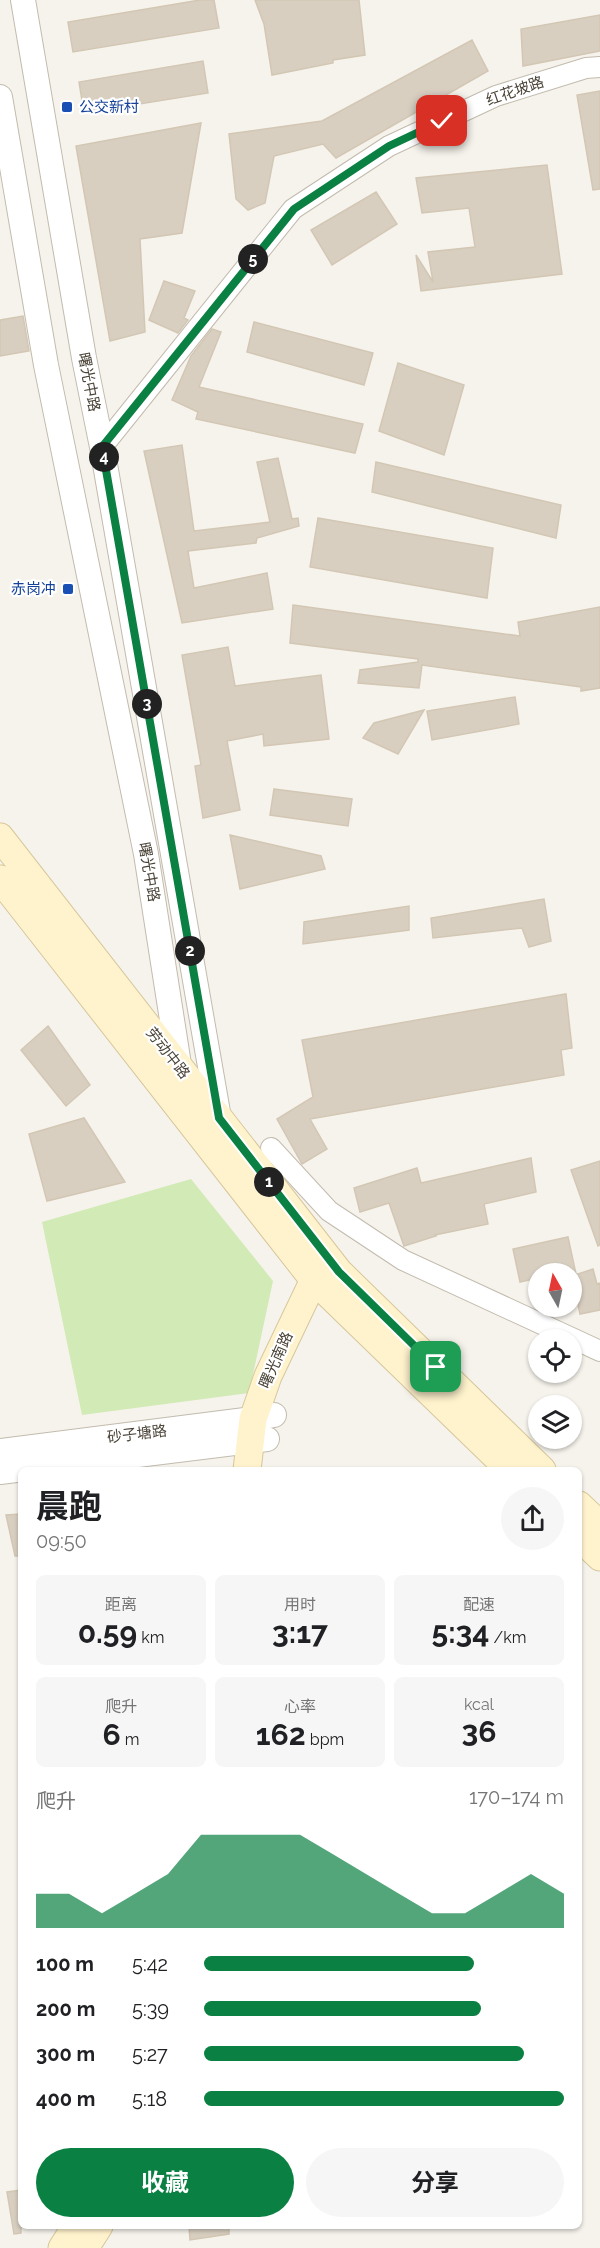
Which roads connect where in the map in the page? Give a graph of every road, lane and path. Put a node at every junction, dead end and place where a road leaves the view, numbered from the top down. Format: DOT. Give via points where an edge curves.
graph roads {
  1 [pos="23,0"];
  2 [pos="600,67"];
  3 [pos="0,97"];
  4 [pos="102,447"];
  5 [pos="0,837"];
  6 [pos="0,879"];
  7 [pos="180,1068"];
  8 [pos="186,1118"];
  9 [pos="219,1118"];
  10 [pos="271,1148"];
  11 [pos="326,1275"];
  12 [pos="600,1351"];
  13 [pos="261,1428"];
  14 [pos="0,1451"];
  15 [pos="30,1467"];
  16 [pos="248,1467"];
  17 [pos="262,1467"];
  18 [pos="507,1467"];
  19 [pos="539,1467"];
  20 [pos="18,1469"];
  21 [pos="0,1472"];
  22 [pos="582,1508"];
  23 [pos="600,1525"];
  24 [pos="582,1540"];
  25 [pos="600,1557"];
  26 [pos="74,2229"];
  27 [pos="97,2229"];
  28 [pos="62,2248"];
  29 [pos="85,2248"];
  1 -- 4 [label="street, 曙光中路"];
  2 -- 4 [label="street, 红花坡路" via="496,96 389,146 294,209"];
  3 -- 7 [label="street, 曙光中路" via="46,365 146,854"];
  4 -- 9 [label="street, 曙光中路"];
  5 -- 7 [label="main road, 劳动中路"];
  6 -- 8 [label="main road, 劳动中路"];
  7 -- 8 [label="street, 曙光中路"];
  7 -- 9 [label="main road, 劳动中路"];
  8 -- 11 [label="main road, 劳动中路"];
  9 -- 11 [label="main road, 劳动中路"];
  10 -- 12 [label="street" via="328,1211 403,1260"];
  11 -- 13 [label="main road, 曙光南路" via="268,1376"];
  11 -- 18 [label="main road, 劳动中路"];
  11 -- 19 [label="main road, 劳动中路"];
  13 -- 14 [label="street, 砂子塘路"];
  13 -- 15 [label="street, 砂子塘路"];
  13 -- 16 [label="main road, 曙光南路"];
  13 -- 17 [label="main road, 曙光南路"];
  20 -- 21 [label="street, 砂子塘路"];
  22 -- 23 [label="main road"];
  24 -- 25 [label="main road"];
  26 -- 28 [label="main road"];
  27 -- 29 [label="main road"];
}
